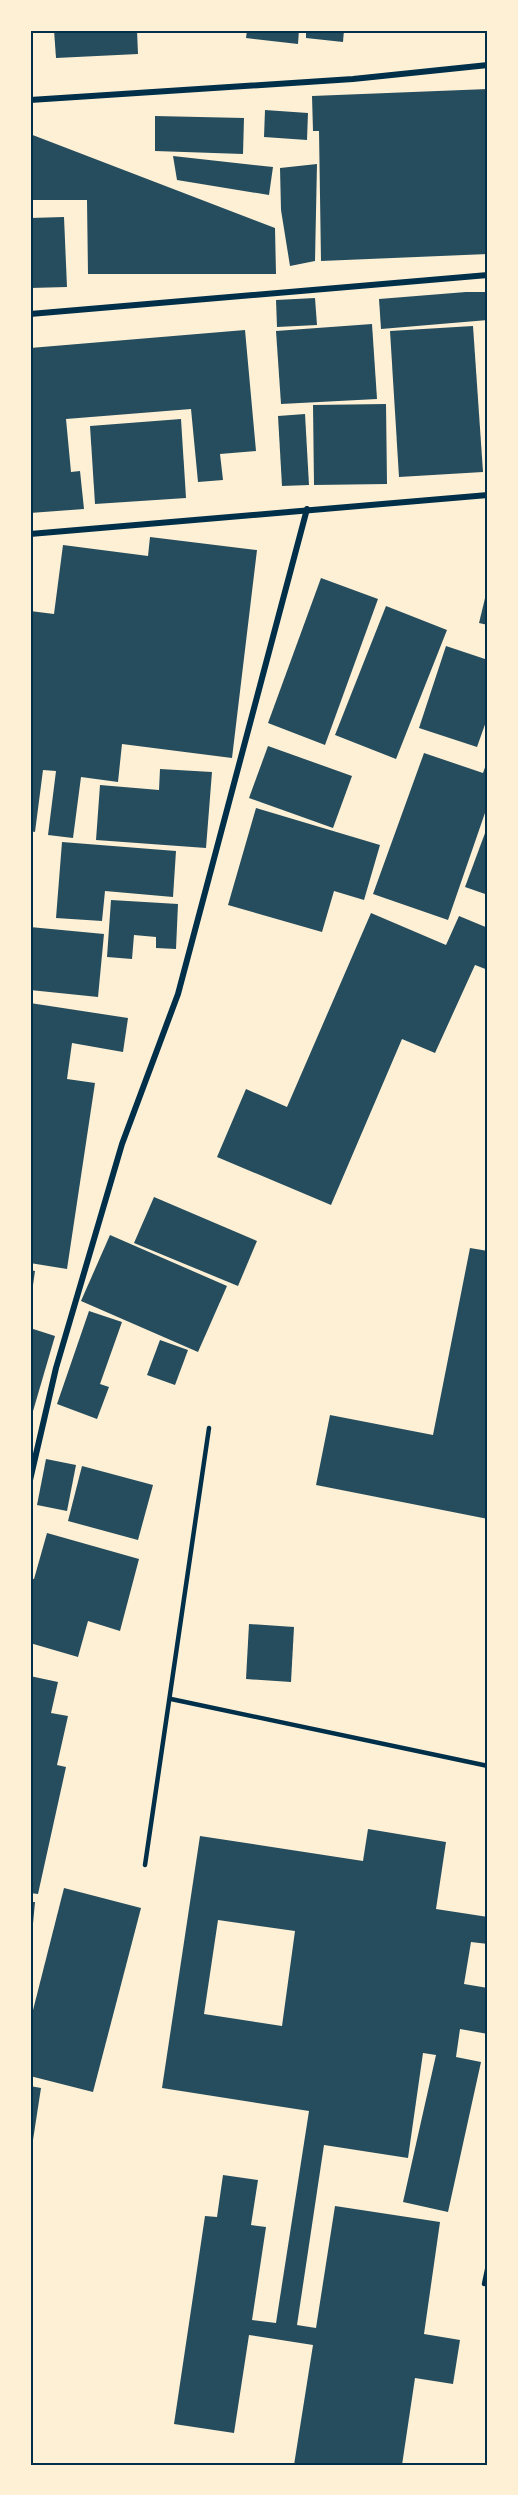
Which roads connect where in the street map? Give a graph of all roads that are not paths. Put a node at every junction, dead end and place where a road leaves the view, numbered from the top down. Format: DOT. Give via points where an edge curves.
graph roads {
  1 [pos="488,65"];
  2 [pos="30,100"];
  3 [pos="488,274"];
  4 [pos="30,314"];
  5 [pos="488,495"];
  6 [pos="307,509"];
  7 [pos="30,534"];
  8 [pos="209,1428"];
  9 [pos="30,1480"];
  10 [pos="171,1699"];
  11 [pos="488,1766"];
  12 [pos="145,1865"];
  13 [pos="488,2265"];
  14 [pos="484,2284"];
  1 -- 2 [label="street" via="353,79"];
  3 -- 4 [label="street"];
  5 -- 6 [label="street"];
  6 -- 7 [label="street"];
  6 -- 9 [label="street" via="177,994 122,1144 56,1368"];
  8 -- 10 [label="lane"];
  10 -- 11 [label="lane"];
  10 -- 12 [label="lane"];
  13 -- 14 [label="lane"];
}
